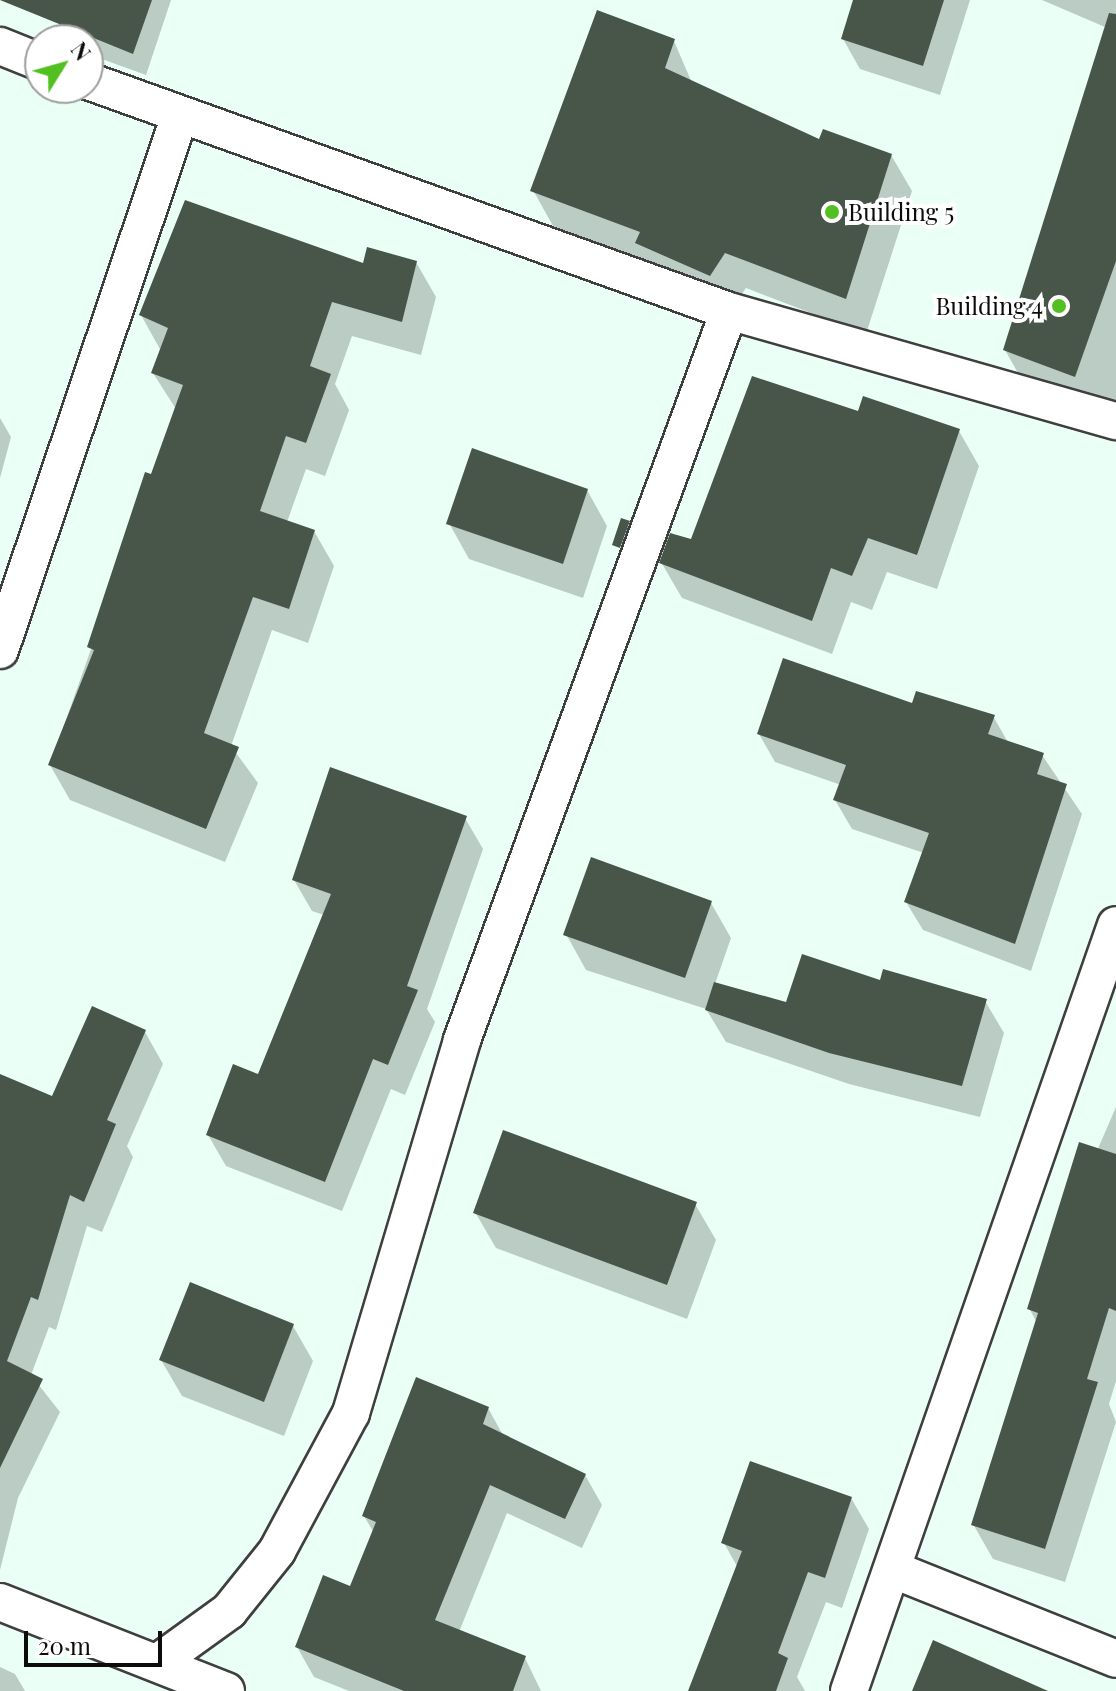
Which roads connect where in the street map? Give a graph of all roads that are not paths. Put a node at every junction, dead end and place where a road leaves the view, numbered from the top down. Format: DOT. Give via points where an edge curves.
graph roads {
  1 [pos="0,46"];
  2 [pos="24,56"];
  3 [pos="104,88"];
  4 [pos="179,118"];
  5 [pos="729,311"];
  6 [pos="1116,421"];
  7 [pos="0,650"];
  8 [pos="1116,925"];
  9 [pos="1102,1017"];
  10 [pos="894,1570"];
  11 [pos="0,1602"];
  12 [pos="1116,1659"];
  13 [pos="157,1663"];
  14 [pos="226,1691"];
  15 [pos="849,1691"];
  1 -- 2 [label="street"];
  3 -- 4 [label="street"];
  4 -- 5 [label="street"];
  4 -- 7 [label="street"];
  5 -- 6 [label="street"];
  5 -- 13 [label="street" via="462,1040 351,1413 277,1551 229,1611"];
  8 -- 9 [label="street"];
  9 -- 10 [label="street"];
  10 -- 12 [label="street"];
  10 -- 15 [label="street"];
  11 -- 13 [label="street"];
  13 -- 14 [label="street"];
}
